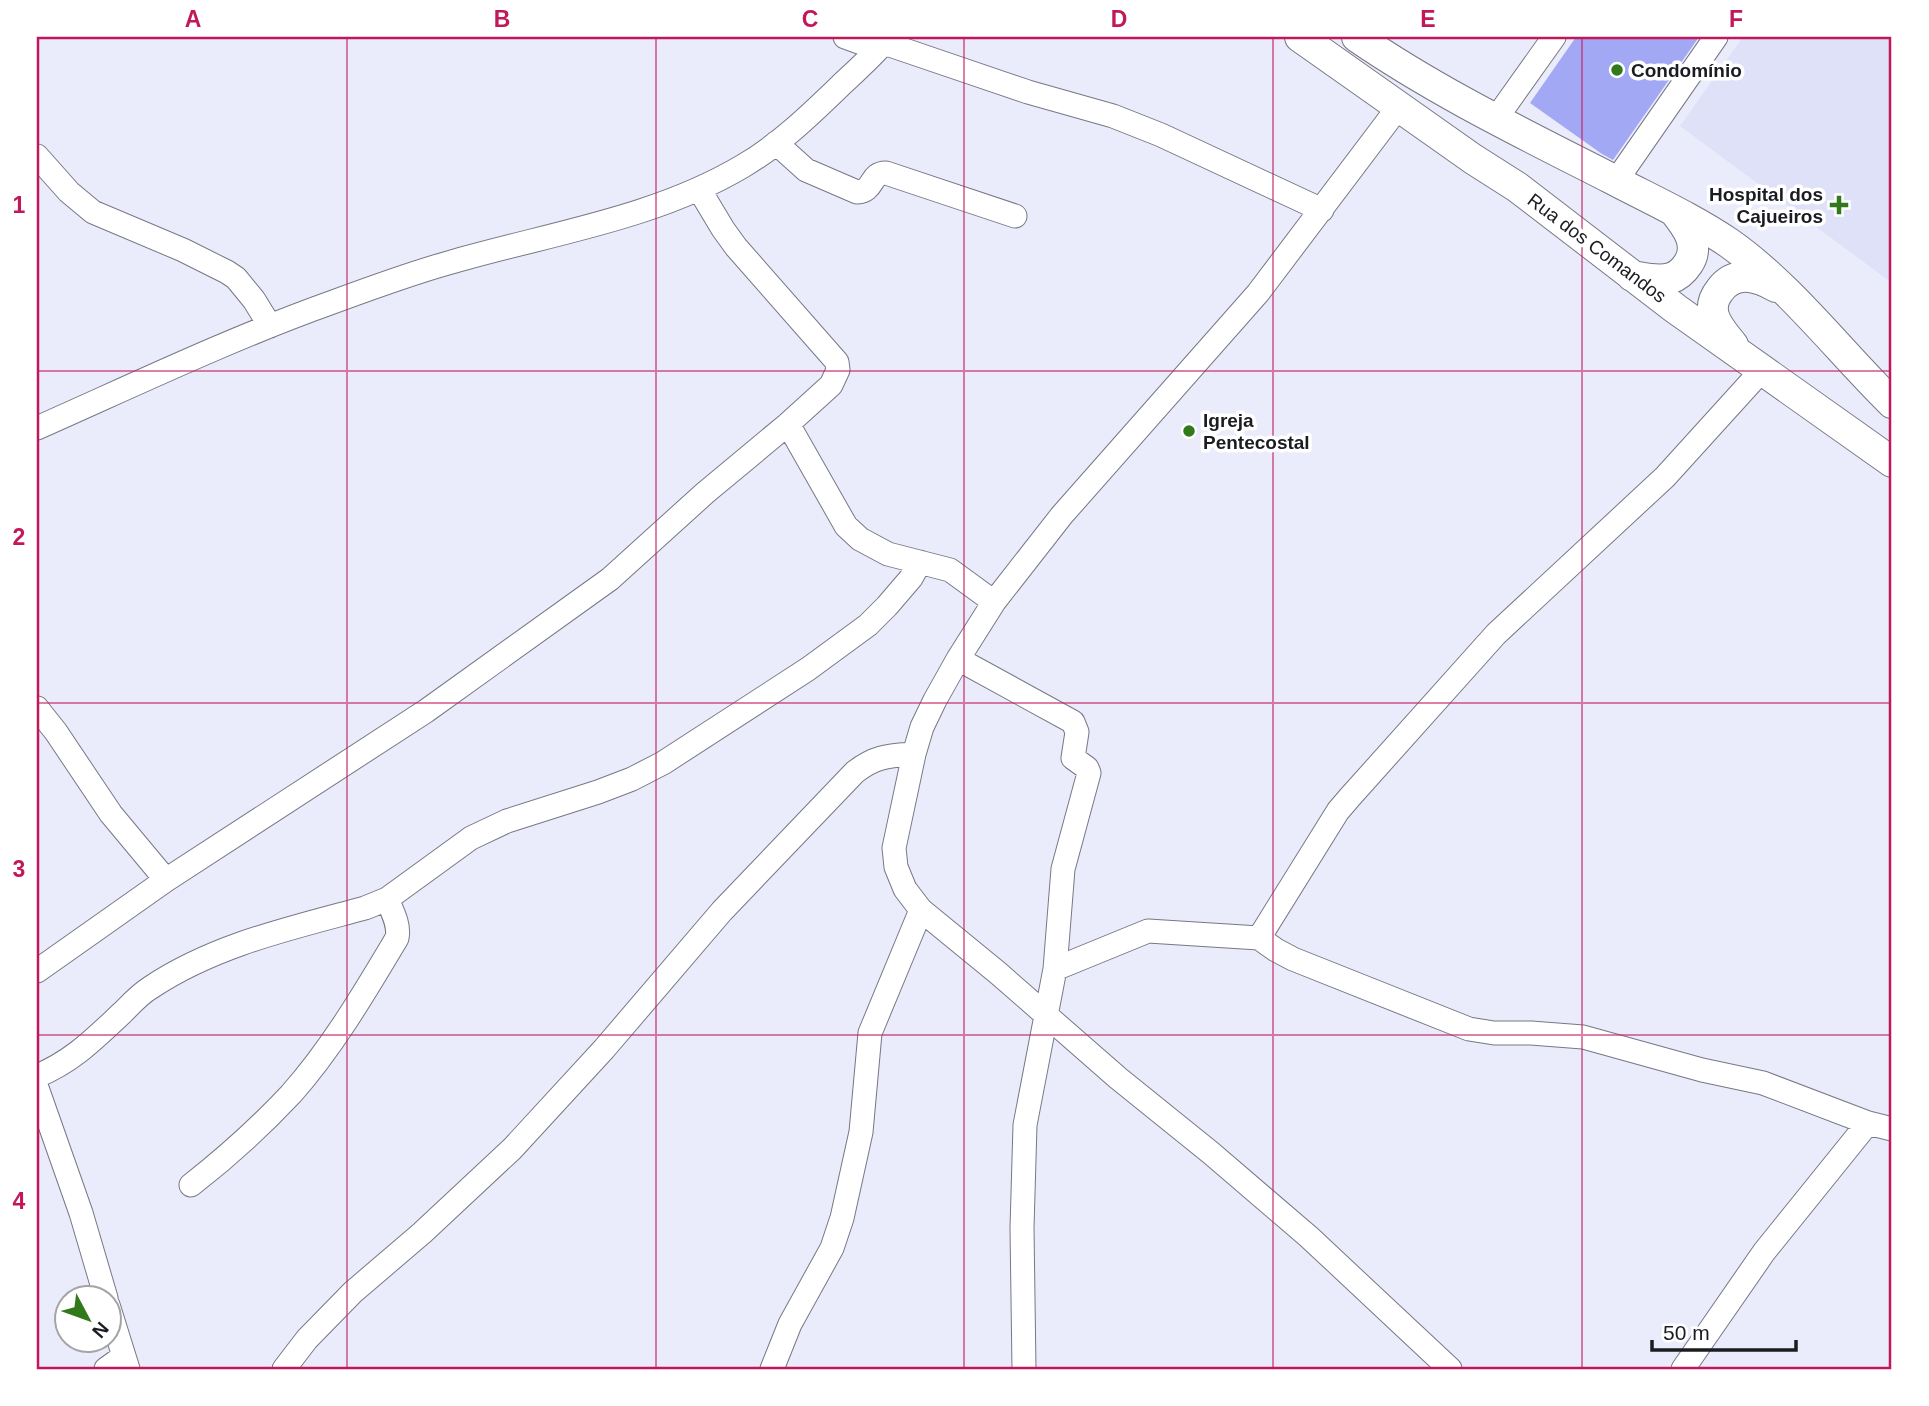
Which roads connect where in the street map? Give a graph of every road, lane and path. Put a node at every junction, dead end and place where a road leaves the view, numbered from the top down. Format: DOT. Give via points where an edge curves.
graph roads {
  1 [pos="845,37"];
  2 [pos="1300,37"];
  3 [pos="1554,37"];
  4 [pos="1716,37"];
  5 [pos="1367,40"];
  6 [pos="884,43"];
  7 [pos="1400,105"];
  8 [pos="1495,120"];
  9 [pos="776,143"];
  10 [pos="37,156"];
  11 [pos="1616,181"];
  12 [pos="699,189"];
  13 [pos="1672,209"];
  14 [pos="1322,210"];
  15 [pos="1015,216"];
  16 [pos="1632,276"];
  17 [pos="1788,294"];
  18 [pos="271,327"];
  19 [pos="1739,352"];
  20 [pos="1763,369"];
  21 [pos="1892,403"];
  22 [pos="788,424"];
  23 [pos="37,428"];
  24 [pos="1892,462"];
  25 [pos="920,562"];
  26 [pos="994,602"];
  27 [pos="958,659"];
  28 [pos="37,708"];
  29 [pos="914,754"];
  30 [pos="166,880"];
  31 [pos="387,899"];
  32 [pos="921,910"];
  33 [pos="1259,938"];
  34 [pos="1055,969"];
  35 [pos="37,971"];
  36 [pos="1046,1016"];
  37 [pos="37,1089"];
  38 [pos="1868,1123"];
  39 [pos="1892,1129"];
  40 [pos="191,1185"];
  41 [pos="102,1284"];
  42 [pos="284,1369"];
  43 [pos="772,1369"];
  44 [pos="1024,1369"];
  45 [pos="1450,1369"];
  46 [pos="1683,1369"];
  1 -- 6 [label="street"];
  2 -- 7 [label="main road, Rua dos Comandos"];
  3 -- 8 [label="street"];
  4 -- 11 [label="street"];
  5 -- 8 [label="main road"];
  6 -- 9 [label="street"];
  6 -- 14 [label="street" via="1113,116"];
  7 -- 14 [label="street"];
  7 -- 16 [label="main road, Rua dos Comandos"];
  8 -- 11 [label="main road"];
  9 -- 12 [label="street"];
  9 -- 15 [label="street" via="806,170 857,192 867,189 876,175 886,173"];
  10 -- 18 [label="street" via="93,212 236,278"];
  11 -- 13 [label="main road"];
  12 -- 18 [label="street" via="639,212 447,263"];
  12 -- 22 [label="street" via="736,247 837,362 831,384"];
  13 -- 16 [label="main road" via="1692,238 1690,262 1671,278"];
  13 -- 17 [label="main road" via="1728,243"];
  14 -- 26 [label="street" via="1258,293 1062,515"];
  16 -- 19 [label="main road, Rua dos Comandos"];
  17 -- 19 [label="main road" via="1766,281 1742,275 1722,287 1713,311 1717,324"];
  17 -- 21 [label="main road"];
  18 -- 23 [label="street"];
  19 -- 20 [label="main road, Rua dos Comandos"];
  20 -- 24 [label="main road, Rua dos Comandos"];
  20 -- 33 [label="street" via="1665,477 1496,634 1350,797"];
  22 -- 25 [label="street" via="852,534 888,554"];
  22 -- 30 [label="street" via="579,602 426,711"];
  25 -- 26 [label="street" via="950,570"];
  25 -- 31 [label="street" via="868,625 690,746 632,779 507,821 471,838"];
  26 -- 27 [label="street"];
  27 -- 29 [label="street" via="922,727"];
  27 -- 34 [label="street" via="1076,727 1073,758 1088,773 1063,869"];
  28 -- 30 [label="street" via="111,814"];
  29 -- 32 [label="street" via="894,848 905,889"];
  29 -- 42 [label="street" via="886,756 855,772 722,911 512,1149 353,1292"];
  30 -- 35 [label="street"];
  31 -- 37 [label="street" via="219,951 182,968 147,989"];
  31 -- 40 [label="street" via="397,923 397,938 337,1032 292,1093"];
  32 -- 36 [label="street"];
  32 -- 43 [label="street" via="870,1033 861,1132 842,1218 832,1248 790,1324"];
  33 -- 34 [label="street" via="1148,931"];
  33 -- 38 [label="street" via="1293,959 1469,1029 1583,1037 1762,1083"];
  34 -- 36 [label="street"];
  36 -- 44 [label="street" via="1025,1125"];
  36 -- 45 [label="street" via="1309,1237"];
  37 -- 41 [label="street"];
  38 -- 39 [label="street"];
  38 -- 46 [label="street" via="1764,1252"];
}
